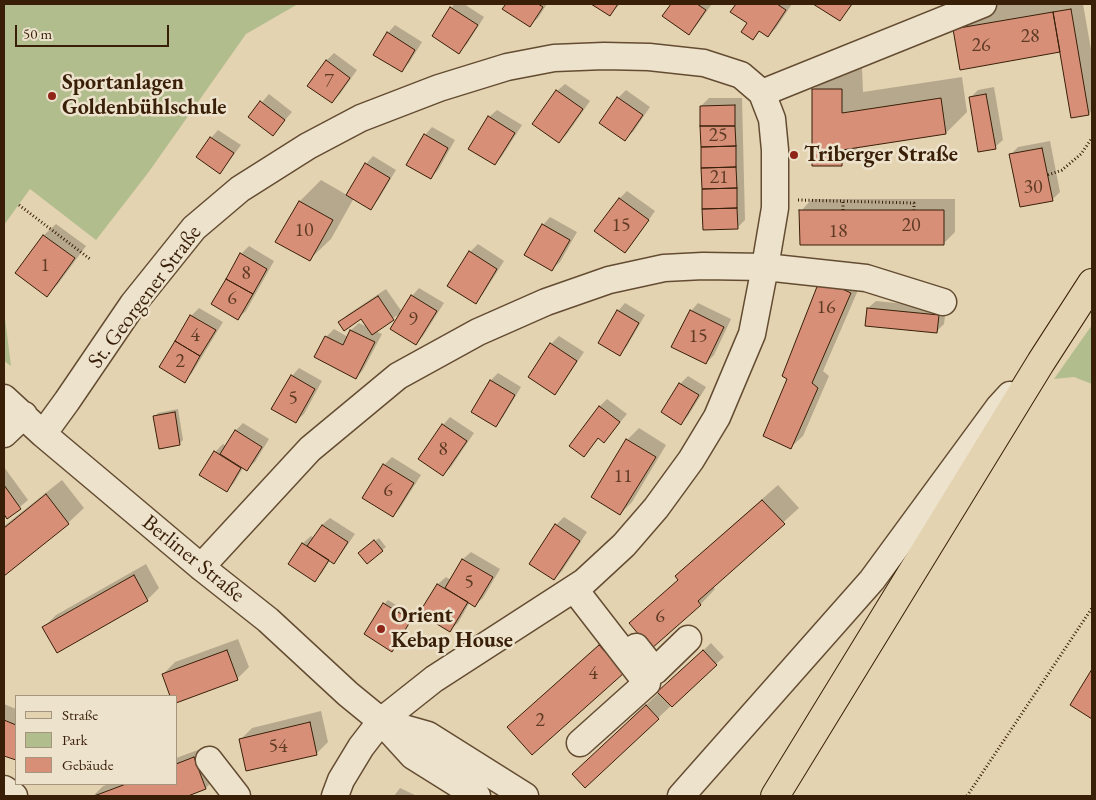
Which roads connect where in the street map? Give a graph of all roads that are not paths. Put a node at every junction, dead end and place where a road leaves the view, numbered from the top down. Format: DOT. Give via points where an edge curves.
graph roads {
  1 [pos="969,6"];
  2 [pos="762,93"];
  3 [pos="765,267"];
  4 [pos="1092,284"];
  5 [pos="943,302"];
  6 [pos="1041,362"];
  7 [pos="4,398"];
  8 [pos="24,415"];
  9 [pos="4,434"];
  10 [pos="42,434"];
  11 [pos="201,567"];
  12 [pos="579,586"];
  13 [pos="688,639"];
  14 [pos="381,721"];
  15 [pos="580,743"];
  16 [pos="209,760"];
  17 [pos="4,789"];
  18 [pos="683,791"];
  19 [pos="14,796"];
  20 [pos="237,796"];
  21 [pos="335,796"];
  22 [pos="477,796"];
  23 [pos="526,796"];
  24 [pos="774,796"];
  1 -- 2 [label="street"];
  2 -- 3 [label="street" via="772,119 775,150 775,208"];
  2 -- 10 [label="street, St. Georgener Straße" via="741,75 704,63 648,57 554,58 507,67 439,88 361,118 308,146 240,189 194,228 133,304"];
  3 -- 5 [label="street" via="866,278"];
  3 -- 11 [label="street" via="664,268 609,280 546,302 478,332 398,376 310,449"];
  3 -- 12 [label="street" via="752,334 717,417 656,508 624,545"];
  4 -- 6 [label="main road"];
  6 -- 18 [label="street" via="999,407 872,580"];
  6 -- 24 [label="main road"];
  7 -- 8 [label="street, Berliner Straße"];
  8 -- 9 [label="street"];
  8 -- 10 [label="street, Berliner Straße"];
  10 -- 11 [label="street, Berliner Straße"];
  11 -- 14 [label="street, Berliner Straße" via="268,620"];
  12 -- 13 [label="street" via="655,671"];
  12 -- 14 [label="street" via="434,679"];
  12 -- 15 [label="street" via="647,683"];
  14 -- 21 [label="street" via="361,747"];
  14 -- 22 [label="street, Berliner Straße" via="413,756"];
  14 -- 23 [label="street, Berliner Straße" via="428,735"];
  16 -- 20 [label="street"];
  17 -- 19 [label="street"];
}
